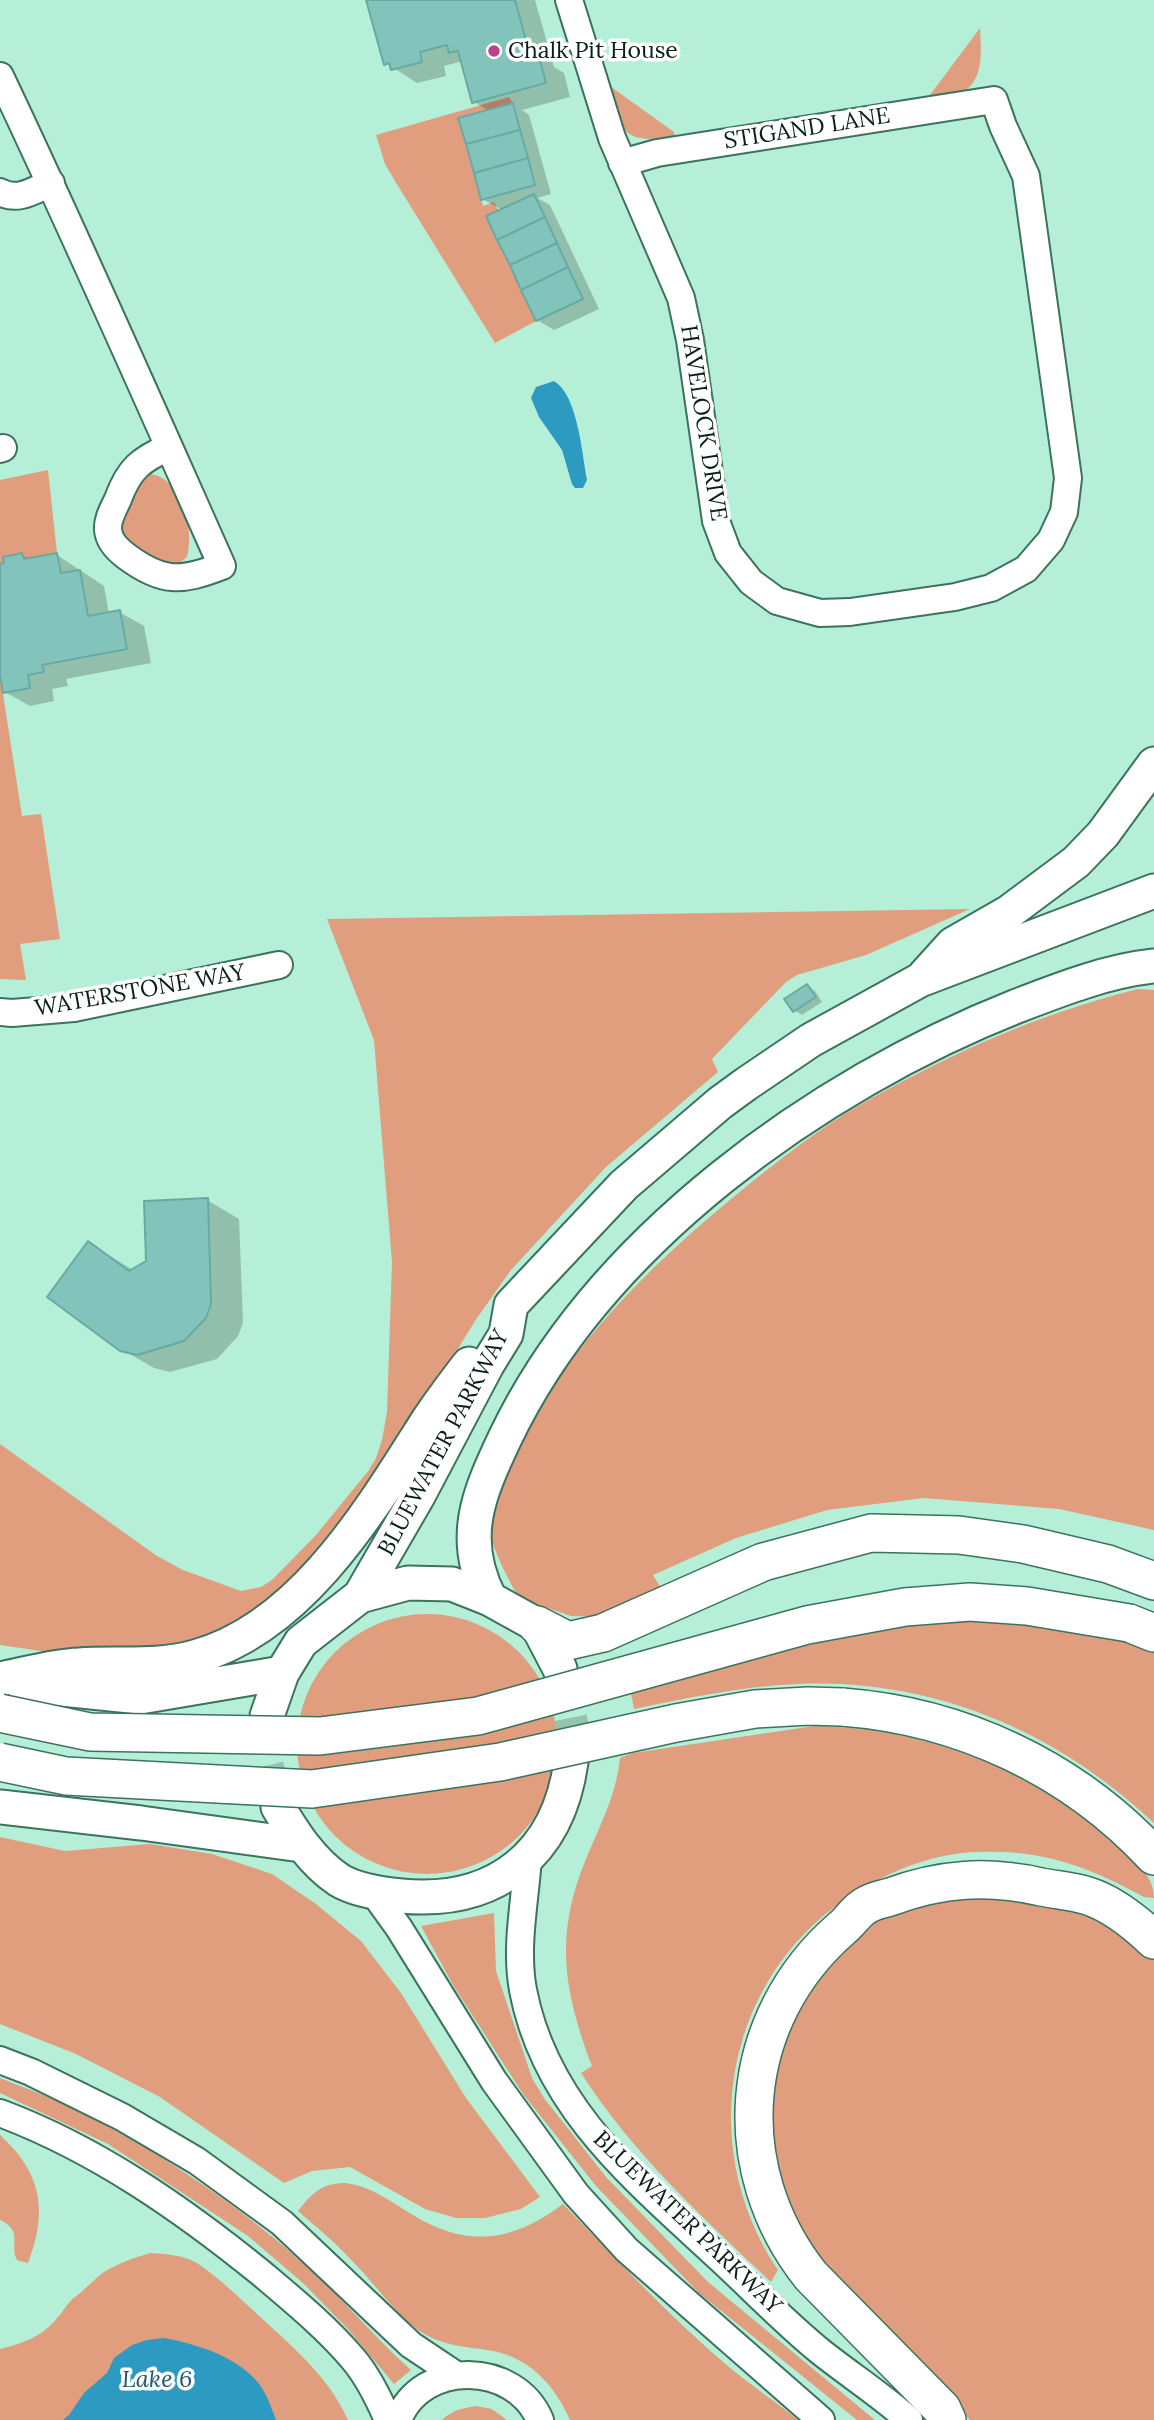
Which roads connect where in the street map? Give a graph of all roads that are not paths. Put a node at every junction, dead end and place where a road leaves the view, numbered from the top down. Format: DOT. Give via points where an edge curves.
graph roads {
  1 [pos="569,0"];
  2 [pos="0,76"];
  3 [pos="994,100"];
  4 [pos="622,163"];
  5 [pos="51,183"];
  6 [pos="0,192"];
  7 [pos="169,447"];
  8 [pos="1154,764"];
  9 [pos="1154,891"];
  10 [pos="279,965"];
  11 [pos="1154,966"];
  12 [pos="920,980"];
  13 [pos="0,1012"];
  14 [pos="511,1305"];
  15 [pos="1154,1581"];
  16 [pos="360,1596"];
  17 [pos="490,1599"];
  18 [pos="537,1625"];
  19 [pos="1141,1628"];
  20 [pos="560,1669"];
  21 [pos="282,1673"];
  22 [pos="0,1681"];
  23 [pos="0,1713"];
  24 [pos="267,1716"];
  25 [pos="0,1762"];
  26 [pos="571,1762"];
  27 [pos="278,1807"];
  28 [pos="0,1808"];
  29 [pos="301,1845"];
  30 [pos="1154,1856"];
  31 [pos="528,1858"];
  32 [pos="373,1892"];
  33 [pos="1154,1940"];
  34 [pos="0,2060"];
  35 [pos="0,2113"];
  36 [pos="456,2375"];
  37 [pos="388,2420"];
  38 [pos="398,2420"];
  39 [pos="540,2420"];
  40 [pos="821,2420"];
  41 [pos="909,2420"];
  42 [pos="947,2420"];
  1 -- 4 [label="street, HAVELOCK DRIVE"];
  2 -- 5 [label="street"];
  3 -- 4 [label="street, STIGAND LANE" via="657,153"];
  3 -- 4 [label="street, HAVELOCK DRIVE" via="1026,176 1068,478 1064,512 1051,540 1026,569 991,588 956,597 820,613 777,601 751,582 728,553 716,521 684,310"];
  5 -- 6 [label="street" via="18,197"];
  5 -- 7 [label="street"];
  7 -- 7 [label="street" via="222,566 198,575 162,577 146,571 119,551 109,534 111,515 127,478 143,459"];
  8 -- 12 [label="street" via="1103,834 1076,862 1021,904 953,944"];
  9 -- 12 [label="street, BLUEWATER PARKWAY"];
  10 -- 13 [label="street, WATERSTONE WAY" via="74,1008"];
  11 -- 17 [label="street" via="1049,994 881,1070 762,1147 674,1218 575,1324 515,1417 485,1483 473,1527 478,1573"];
  12 -- 14 [label="street, BLUEWATER PARKWAY" via="811,1040 720,1103 624,1185"];
  14 -- 16 [label="street, BLUEWATER PARKWAY" via="506,1334"];
  14 -- 22 [label="street" via="360,1521 320,1571 269,1621 234,1643 181,1661 77,1665"];
  15 -- 18 [label="main road" via="1108,1564 1023,1544 959,1535 871,1533 763,1562 603,1633 568,1641"];
  16 -- 17 [label="street" via="408,1583 452,1584"];
  16 -- 21 [label="street" via="301,1642"];
  17 -- 18 [label="street"];
  18 -- 20 [label="street"];
  19 -- 23 [label="main road, bridge" via="1027,1605 970,1602 905,1607 807,1625 478,1716 320,1736 90,1732"];
  21 -- 22 [label="street" via="140,1697"];
  21 -- 24 [label="street"];
  25 -- 30 [label="main road, bridge" via="66,1776 312,1789 500,1762 721,1714 779,1707 842,1707 891,1712 1000,1745 1069,1783"];
  26 -- 31 [label="street" via="562,1803"];
  27 -- 29 [label="street"];
  28 -- 29 [label="street"];
  29 -- 32 [label="street" via="340,1881"];
  31 -- 32 [label="street" via="496,1881 458,1894 419,1897"];
  31 -- 41 [label="street, BLUEWATER PARKWAY" via="521,1930 523,1990 542,2054 572,2105 614,2159 666,2208 821,2352"];
  32 -- 40 [label="street" via="494,2081 576,2194 627,2250"];
  33 -- 42 [label="main road" via="1133,1920 1088,1896 1010,1880 942,1882 864,1906 809,1961 779,2008 761,2056 753,2122 758,2166 773,2214 811,2276 942,2409"];
  34 -- 36 [label="street" via="122,2117 197,2161 282,2223 411,2345"];
  35 -- 37 [label="street" via="112,2168 202,2225 318,2323 355,2361"];
  36 -- 38 [label="street" via="415,2395"];
  36 -- 39 [label="street" via="480,2374 505,2382 524,2396"];
}
